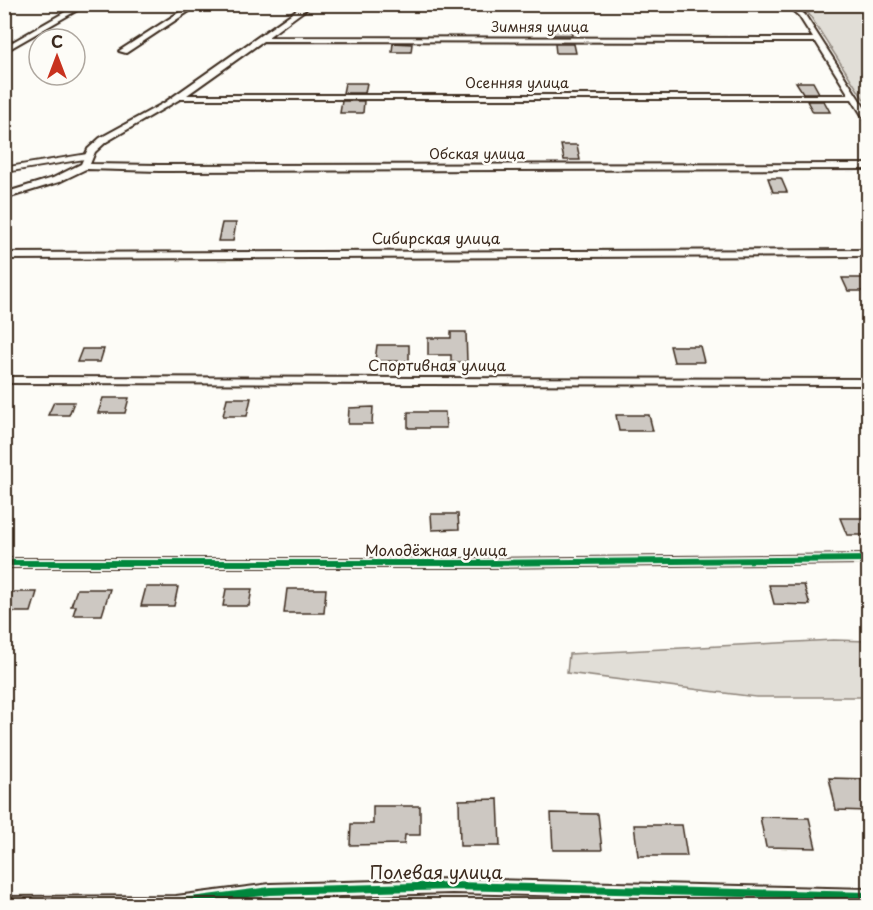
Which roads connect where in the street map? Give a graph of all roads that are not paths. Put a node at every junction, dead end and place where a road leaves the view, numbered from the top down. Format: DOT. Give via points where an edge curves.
graph roads {
  1 [pos="85,4"];
  2 [pos="197,4"];
  3 [pos="310,4"];
  4 [pos="788,4"];
  5 [pos="263,39"];
  6 [pos="818,40"];
  7 [pos="4,50"];
  8 [pos="123,51"];
  9 [pos="180,97"];
  10 [pos="855,97"];
  11 [pos="868,118"];
  12 [pos="89,156"];
  13 [pos="85,166"];
  14 [pos="868,167"];
  15 [pos="4,170"];
  16 [pos="4,195"];
  17 [pos="868,253"];
  18 [pos="4,256"];
  19 [pos="4,380"];
  20 [pos="868,382"];
  21 [pos="868,559"];
  22 [pos="4,563"];
  23 [pos="868,896"];
  24 [pos="4,904"];
  1 -- 7 [label="street"];
  2 -- 8 [label="street"];
  3 -- 5 [label="street"];
  4 -- 6 [label="street" via="802,15"];
  5 -- 6 [label="street, Зимняя улица"];
  5 -- 9 [label="street"];
  6 -- 10 [label="street"];
  9 -- 10 [label="street, Осенняя улица"];
  9 -- 12 [label="street" via="103,140"];
  10 -- 11 [label="street"];
  12 -- 13 [label="street"];
  12 -- 15 [label="lane"];
  13 -- 14 [label="street, Обская улица"];
  13 -- 16 [label="street" via="56,180"];
  17 -- 18 [label="street, Сибирская улица"];
  19 -- 20 [label="street, Спортивная улица"];
  21 -- 22 [label="street, Молодёжная улица"];
  23 -- 24 [label="street, Полевая улица" via="452,886 270,891 176,903"];
}
